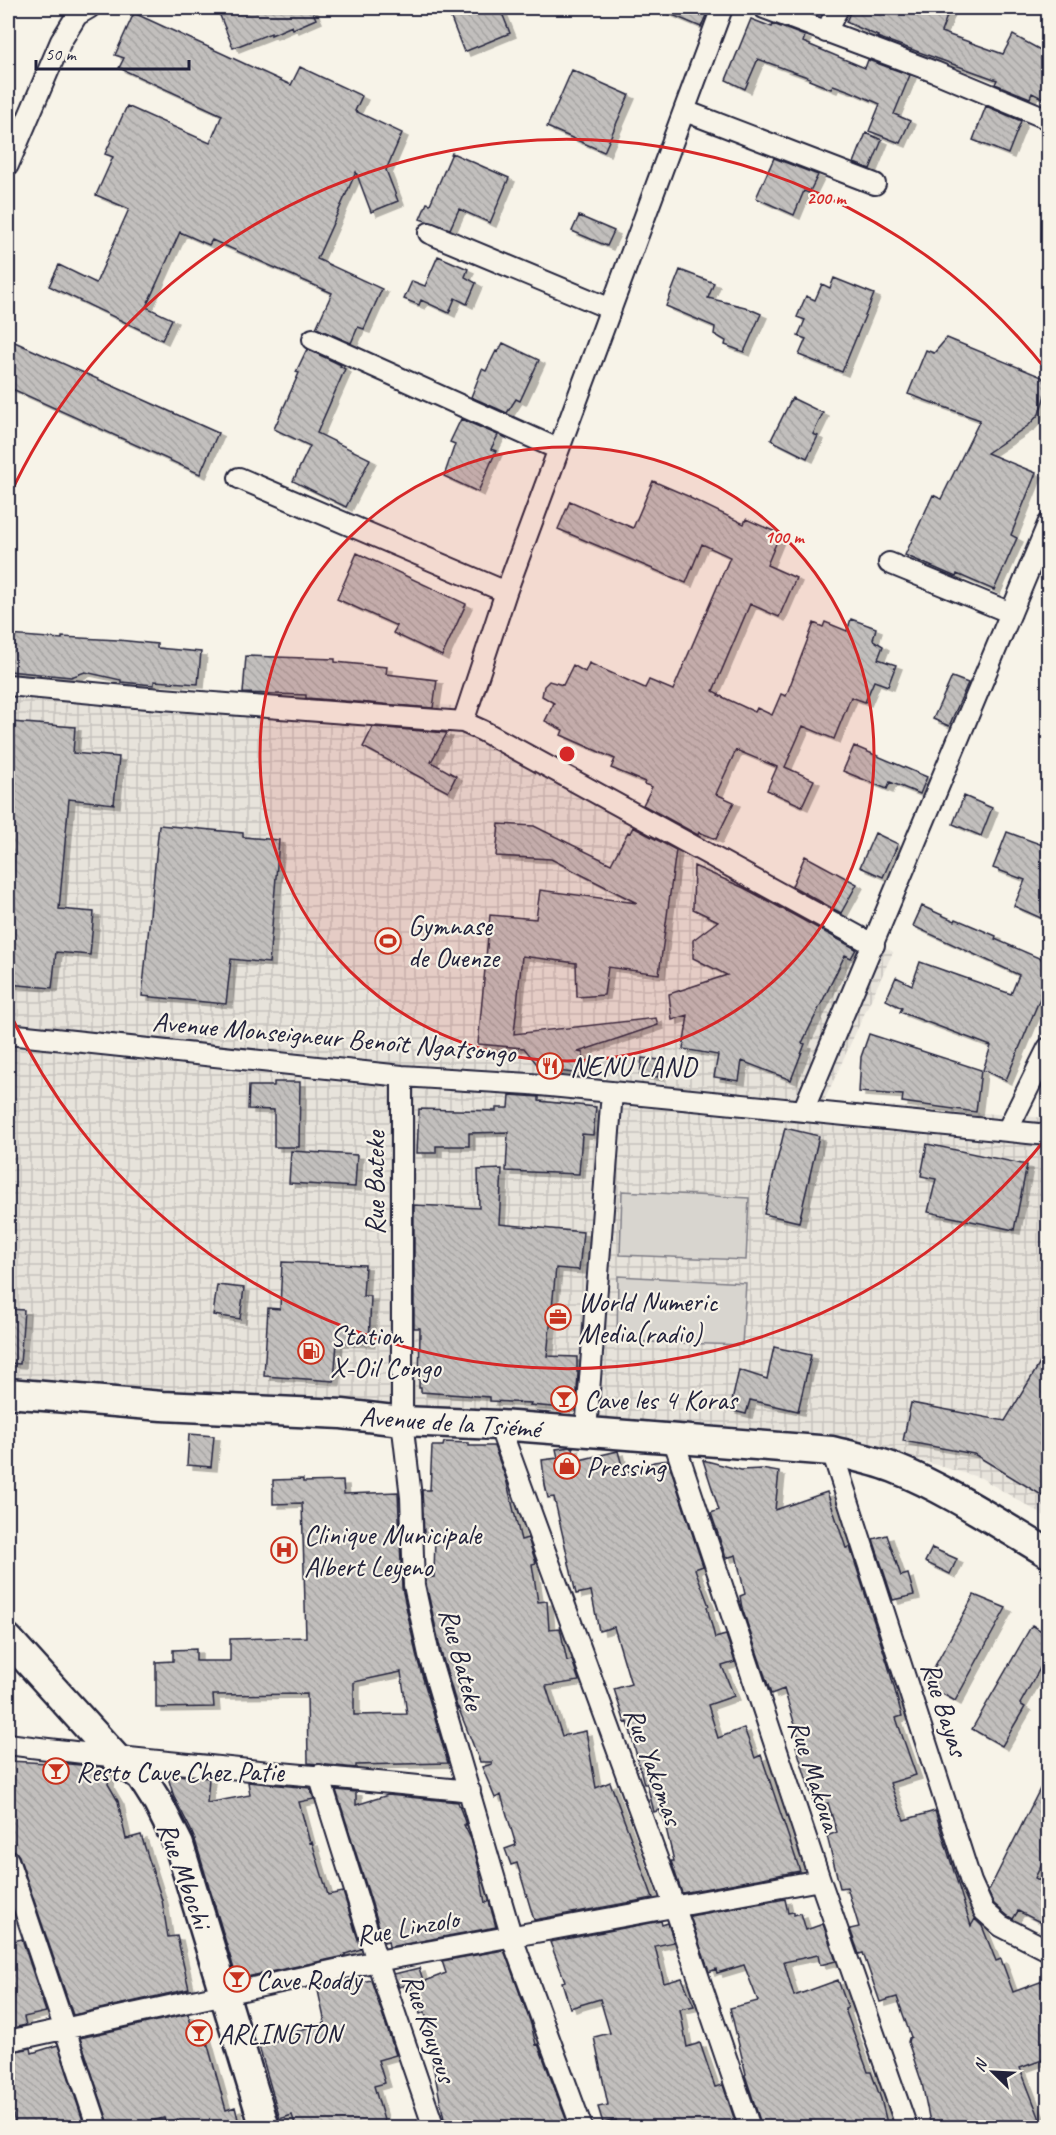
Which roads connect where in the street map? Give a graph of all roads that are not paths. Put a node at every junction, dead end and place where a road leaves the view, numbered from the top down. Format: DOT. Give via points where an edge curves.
graph roads {
  1 [pos="89,8"];
  2 [pos="722,8"];
  3 [pos="764,8"];
  4 [pos="838,8"];
  5 [pos="826,32"];
  6 [pos="685,111"];
  7 [pos="1048,119"];
  8 [pos="8,165"];
  9 [pos="875,184"];
  10 [pos="429,233"];
  11 [pos="611,309"];
  12 [pos="313,339"];
  13 [pos="558,449"];
  14 [pos="239,478"];
  15 [pos="1048,524"];
  16 [pos="889,563"];
  17 [pos="506,592"];
  18 [pos="1011,613"];
  19 [pos="8,685"];
  20 [pos="463,722"];
  21 [pos="874,945"];
  22 [pos="8,1034"];
  23 [pos="1048,1047"];
  24 [pos="402,1076"];
  25 [pos="612,1092"];
  26 [pos="803,1111"];
  27 [pos="1007,1131"];
  28 [pos="1048,1135"];
  29 [pos="8,1394"];
  30 [pos="402,1421"];
  31 [pos="500,1425"];
  32 [pos="586,1431"];
  33 [pos="673,1438"];
  34 [pos="832,1451"];
  35 [pos="1048,1553"];
  36 [pos="8,1639"];
  37 [pos="8,1744"];
  38 [pos="117,1759"];
  39 [pos="319,1776"];
  40 [pos="470,1791"];
  41 [pos="8,1860"];
  42 [pos="820,1880"];
  43 [pos="674,1905"];
  44 [pos="512,1938"];
  45 [pos="1048,1950"];
  46 [pos="377,1961"];
  47 [pos="224,1993"];
  48 [pos="66,2029"];
  49 [pos="8,2041"];
  50 [pos="98,2127"];
  51 [pos="265,2127"];
  52 [pos="434,2127"];
  53 [pos="582,2127"];
  54 [pos="750,2127"];
  55 [pos="907,2127"];
  1 -- 8 [label="street" via="77,15 62,41"];
  2 -- 6 [label="street"];
  3 -- 5 [label="street"];
  4 -- 5 [label="street"];
  5 -- 7 [label="street"];
  6 -- 9 [label="street"];
  6 -- 11 [label="street"];
  10 -- 11 [label="street"];
  11 -- 13 [label="street"];
  12 -- 13 [label="street"];
  13 -- 17 [label="street"];
  14 -- 17 [label="street"];
  15 -- 18 [label="street"];
  16 -- 18 [label="street"];
  17 -- 20 [label="street"];
  18 -- 21 [label="street"];
  19 -- 20 [label="street"];
  20 -- 21 [label="street"];
  21 -- 26 [label="street"];
  22 -- 24 [label="street, Avenue Monseigneur Benoît Ngatsongo"];
  23 -- 27 [label="street"];
  24 -- 25 [label="street, Avenue Monseigneur Benoît Ngatsongo"];
  24 -- 30 [label="street, Rue Bateke"];
  25 -- 26 [label="street, Avenue Monseigneur Benoît Ngatsongo"];
  25 -- 32 [label="street"];
  26 -- 27 [label="street, Avenue Monseigneur Benoît Ngatsongo"];
  27 -- 28 [label="street, Avenue Monseigneur Benoît Ngatsongo"];
  29 -- 30 [label="main road, Avenue de la Tsiémé"];
  30 -- 31 [label="main road, Avenue de la Tsiémé"];
  30 -- 40 [label="street, Rue Bateke" via="411,1497 414,1585 429,1656"];
  31 -- 32 [label="main road, Avenue de la Tsiémé"];
  31 -- 43 [label="street, Rue Yakomas"];
  32 -- 33 [label="main road, Avenue de la Tsiémé"];
  33 -- 34 [label="main road, Avenue de la Tsiémé"];
  33 -- 42 [label="street, Rue Makoua"];
  34 -- 35 [label="main road, Avenue de la Tsiémé" via="895,1468"];
  34 -- 45 [label="street, Rue Bayas" via="971,1882 984,1911 1001,1926"];
  36 -- 38 [label="main road, Rue Mbochi"];
  37 -- 38 [label="street"];
  38 -- 39 [label="street"];
  38 -- 47 [label="main road, Rue Mbochi" via="141,1776 179,1845"];
  39 -- 40 [label="street"];
  39 -- 46 [label="street, Rue Kouyous"];
  40 -- 44 [label="street, Rue Bateke"];
  41 -- 48 [label="street"];
  42 -- 43 [label="street, Rue Linzolo"];
  42 -- 55 [label="street, Rue Makoua"];
  43 -- 44 [label="street, Rue Linzolo"];
  43 -- 54 [label="street, Rue Yakomas"];
  44 -- 46 [label="street, Rue Linzolo"];
  44 -- 53 [label="street, Rue Bateke"];
  46 -- 47 [label="street, Rue Linzolo"];
  46 -- 52 [label="street, Rue Kouyous"];
  47 -- 48 [label="street, Rue Linzolo"];
  47 -- 51 [label="main road, Rue Mbochi"];
  48 -- 49 [label="street, Rue Linzolo"];
  48 -- 50 [label="street"];
}
